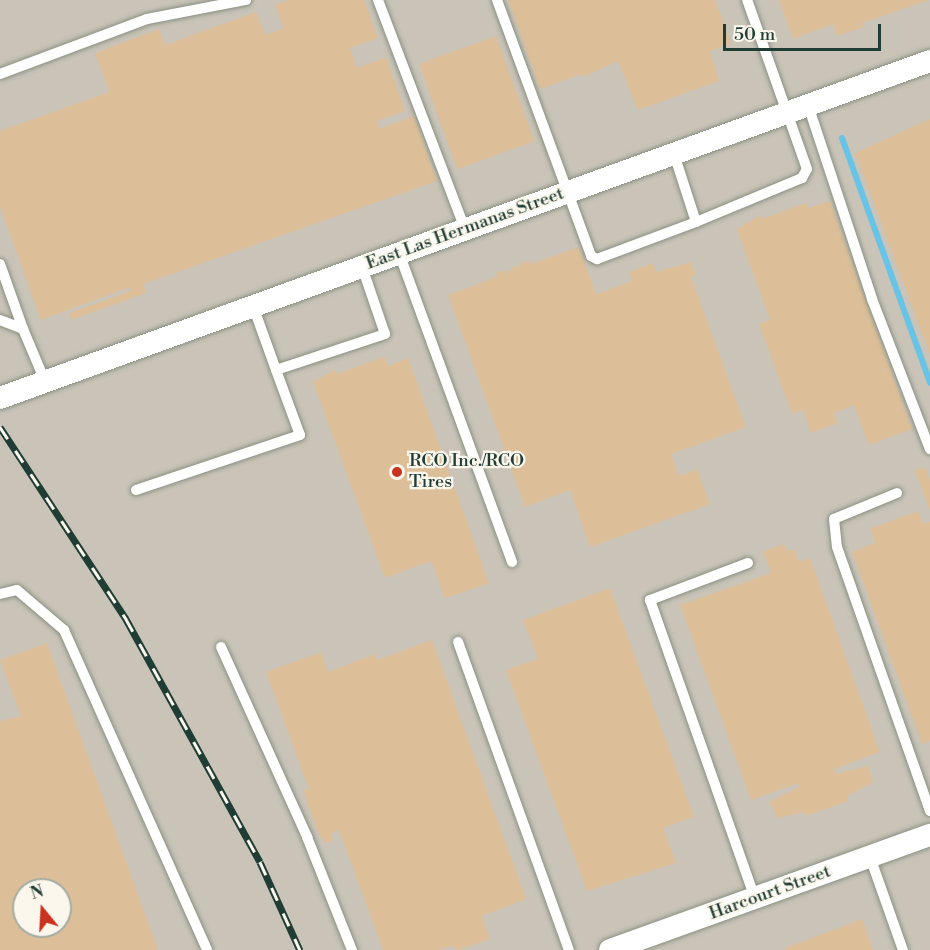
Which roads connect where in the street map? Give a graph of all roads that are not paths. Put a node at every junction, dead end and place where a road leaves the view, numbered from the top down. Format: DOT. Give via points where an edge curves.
graph roads {
  1 [pos="246,0"];
  2 [pos="378,0"];
  3 [pos="497,0"];
  4 [pos="747,0"];
  5 [pos="930,61"];
  6 [pos="0,74"];
  7 [pos="799,108"];
  8 [pos="674,154"];
  9 [pos="565,193"];
  10 [pos="696,222"];
  11 [pos="465,229"];
  12 [pos="399,253"];
  13 [pos="0,264"];
  14 [pos="362,267"];
  15 [pos="253,306"];
  16 [pos="0,320"];
  17 [pos="23,329"];
  18 [pos="276,370"];
  19 [pos="45,381"];
  20 [pos="0,398"];
  21 [pos="930,449"];
  22 [pos="136,490"];
  23 [pos="897,493"];
  24 [pos="512,562"];
  25 [pos="748,563"];
  26 [pos="0,594"];
  27 [pos="458,642"];
  28 [pos="221,647"];
  29 [pos="930,811"];
  30 [pos="930,835"];
  31 [pos="870,857"];
  32 [pos="755,898"];
  33 [pos="646,944"];
  34 [pos="207,950"];
  35 [pos="352,950"];
  36 [pos="569,950"];
  37 [pos="610,950"];
  38 [pos="903,950"];
  1 -- 6 [label="lane" via="147,19"];
  2 -- 11 [label="lane"];
  3 -- 9 [label="lane"];
  4 -- 7 [label="lane"];
  5 -- 7 [label="street, East Las Hermanas Street"];
  7 -- 8 [label="street, East Las Hermanas Street"];
  7 -- 10 [label="lane" via="807,170 802,178"];
  7 -- 21 [label="lane"];
  8 -- 9 [label="street, East Las Hermanas Street"];
  8 -- 10 [label="lane"];
  9 -- 10 [label="lane" via="591,256 597,259"];
  9 -- 11 [label="street, East Las Hermanas Street"];
  11 -- 12 [label="street, East Las Hermanas Street"];
  12 -- 14 [label="street, East Las Hermanas Street"];
  12 -- 24 [label="lane"];
  13 -- 17 [label="lane"];
  14 -- 15 [label="street, East Las Hermanas Street"];
  14 -- 18 [label="lane" via="386,334"];
  15 -- 18 [label="lane"];
  15 -- 19 [label="street, East Las Hermanas Street"];
  16 -- 17 [label="lane"];
  17 -- 19 [label="lane"];
  18 -- 22 [label="lane" via="300,435"];
  19 -- 20 [label="street, East Las Hermanas Street"];
  23 -- 29 [label="lane" via="834,519 836,538"];
  25 -- 32 [label="lane" via="650,600"];
  26 -- 34 [label="lane" via="17,590 64,630"];
  27 -- 36 [label="lane"];
  28 -- 35 [label="lane" via="308,837"];
  30 -- 31 [label="street, Harcourt Street"];
  31 -- 32 [label="street, Harcourt Street"];
  31 -- 38 [label="lane"];
  32 -- 33 [label="street, Harcourt Street"];
  33 -- 37 [label="street, Harcourt Street"];
}
